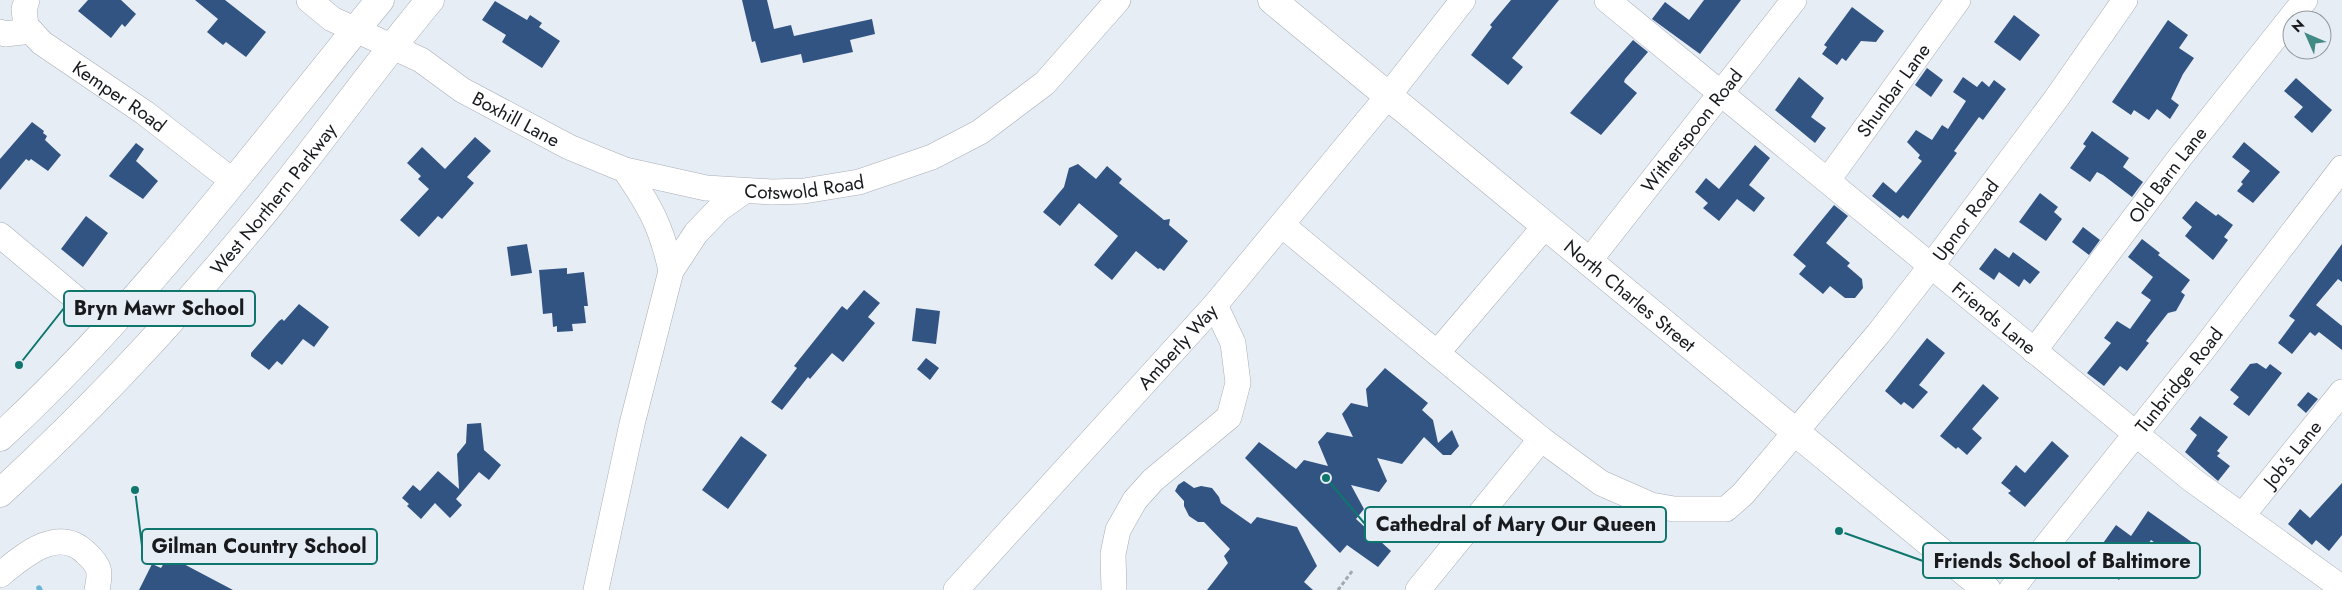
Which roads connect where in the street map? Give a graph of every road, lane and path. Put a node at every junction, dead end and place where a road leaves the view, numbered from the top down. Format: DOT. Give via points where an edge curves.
graph roads {
  1 [pos="26,0"];
  2 [pos="309,0"];
  3 [pos="380,0"];
  4 [pos="430,0"];
  5 [pos="1118,0"];
  6 [pos="1272,0"];
  7 [pos="1463,0"];
  8 [pos="1794,0"];
  9 [pos="1958,0"];
  10 [pos="2125,0"];
  11 [pos="2305,0"];
  12 [pos="1617,3"];
  13 [pos="31,31"];
  14 [pos="355,31"];
  15 [pos="0,32"];
  16 [pos="391,47"];
  17 [pos="1721,95"];
  18 [pos="1388,96"];
  19 [pos="2342,168"];
  20 [pos="625,170"];
  21 [pos="1828,180"];
  22 [pos="234,182"];
  23 [pos="744,192"];
  24 [pos="1282,224"];
  25 [pos="1546,225"];
  26 [pos="0,235"];
  27 [pos="1589,261"];
  28 [pos="1931,266"];
  29 [pos="671,271"];
  30 [pos="1216,305"];
  31 [pos="109,326"];
  32 [pos="2034,351"];
  33 [pos="1437,353"];
  34 [pos="2342,392"];
  35 [pos="1796,432"];
  36 [pos="2135,434"];
  37 [pos="0,437"];
  38 [pos="1541,439"];
  39 [pos="0,493"];
  40 [pos="2242,516"];
  41 [pos="1353,570"];
  42 [pos="0,575"];
  43 [pos="2342,588"];
  44 [pos="98,590"];
  45 [pos="596,590"];
  46 [pos="956,590"];
  47 [pos="1114,590"];
  48 [pos="1338,590"];
  49 [pos="1418,590"];
  50 [pos="1987,590"];
  51 [pos="2011,590"];
  1 -- 13 [label="street" via="24,17"];
  2 -- 14 [label="street, Boxhill Lane" via="332,19"];
  3 -- 14 [label="main road"];
  4 -- 16 [label="main road, West Northern Parkway"];
  5 -- 23 [label="street, Cotswold Road" via="1045,84 999,120 957,145 859,182 804,191"];
  6 -- 18 [label="main road, North Charles Street"];
  7 -- 18 [label="street, Amberly Way"];
  8 -- 17 [label="street, Witherspoon Road"];
  9 -- 21 [label="street, Shunbar Lane"];
  10 -- 28 [label="street, Upnor Road" via="2056,100"];
  11 -- 32 [label="street, Old Barn Lane"];
  12 -- 17 [label="street, Friends Lane"];
  13 -- 15 [label="street"];
  13 -- 22 [label="street, Kemper Road" via="42,43 144,113"];
  14 -- 16 [label="street, Boxhill Lane"];
  14 -- 22 [label="main road"];
  16 -- 20 [label="street, Boxhill Lane" via="420,60 462,90 519,122 570,148"];
  16 -- 39 [label="main road, West Northern Parkway" via="270,205 202,286 61,437"];
  17 -- 21 [label="street, Friends Lane"];
  17 -- 27 [label="street, Witherspoon Road"];
  18 -- 24 [label="street, Amberly Way"];
  18 -- 25 [label="main road, North Charles Street"];
  19 -- 36 [label="street, Tunbridge Road"];
  20 -- 23 [label="street, Boxhill Lane" via="706,188"];
  20 -- 29 [label="street" via="656,220"];
  21 -- 28 [label="street, Friends Lane"];
  22 -- 31 [label="main road"];
  23 -- 29 [label="street, Cotswold Road" via="719,209 696,233"];
  24 -- 30 [label="street, Amberly Way"];
  24 -- 33 [label="street"];
  25 -- 27 [label="main road, North Charles Street"];
  25 -- 33 [label="street"];
  26 -- 31 [label="street"];
  27 -- 35 [label="main road, North Charles Street"];
  28 -- 32 [label="street, Friends Lane"];
  28 -- 35 [label="street, Upnor Road"];
  29 -- 45 [label="street, Cotswold Road" via="632,424"];
  30 -- 46 [label="street, Amberly Way"];
  30 -- 47 [label="street" via="1233,343 1238,383 1229,417 1153,480 1135,500 1118,530 1113,554"];
  31 -- 37 [label="main road"];
  32 -- 36 [label="street, Friends Lane"];
  33 -- 38 [label="street"];
  34 -- 40 [label="street, Job's Lane"];
  35 -- 38 [label="street, Upnor Road" via="1726,509 1674,509 1651,505 1601,483"];
  35 -- 50 [label="main road, North Charles Street"];
  36 -- 40 [label="street, Friends Lane"];
  36 -- 51 [label="street, Tunbridge Road"];
  38 -- 49 [label="street"];
  40 -- 43 [label="street, Friends Lane"];
  41 -- 48 [label="path"];
  42 -- 44 [label="street" via="23,556 56,541 67,541 80,546 95,562 100,574"];
}
